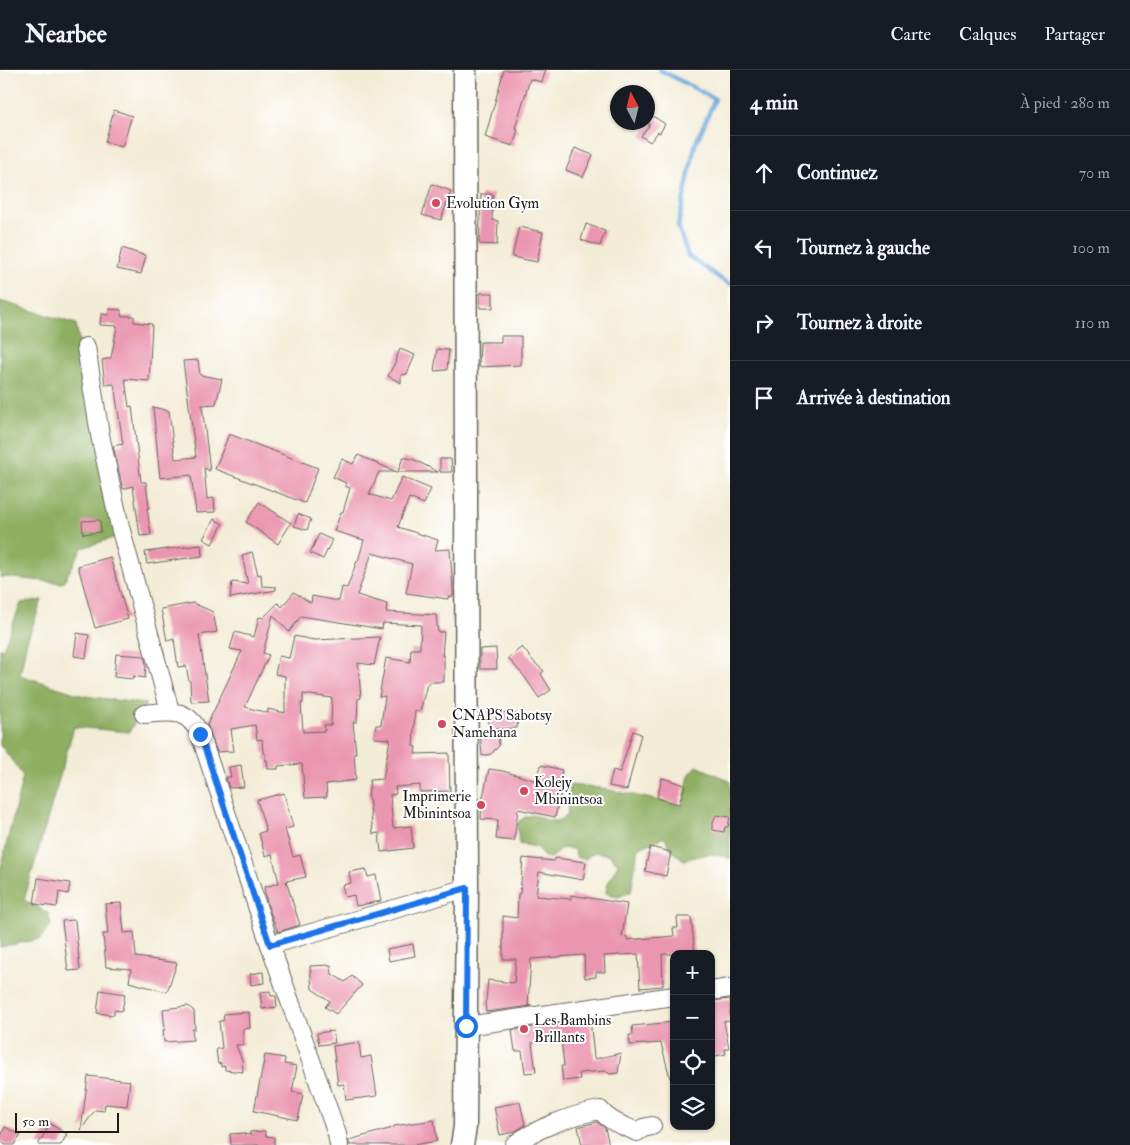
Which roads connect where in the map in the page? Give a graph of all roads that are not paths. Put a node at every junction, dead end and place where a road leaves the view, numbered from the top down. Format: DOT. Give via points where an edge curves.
graph roads {
  1 [pos="465,70"];
  2 [pos="86,347"];
  3 [pos="170,712"];
  4 [pos="144,714"];
  5 [pos="467,888"];
  6 [pos="270,945"];
  7 [pos="730,988"];
  8 [pos="715,990"];
  9 [pos="670,997"];
  10 [pos="466,1026"];
  11 [pos="652,1126"];
  12 [pos="339,1145"];
  13 [pos="462,1145"];
  14 [pos="514,1145"];
  1 -- 5 [label="main road"];
  2 -- 3 [label="street" via="100,435 120,527"];
  3 -- 4 [label="street"];
  3 -- 6 [label="street" via="187,715 196,724"];
  5 -- 6 [label="street"];
  5 -- 10 [label="main road"];
  6 -- 12 [label="street"];
  7 -- 8 [label="street"];
  9 -- 10 [label="street"];
  10 -- 13 [label="main road"];
  11 -- 14 [label="street" via="637,1132 618,1125 600,1110 572,1116"];
}
